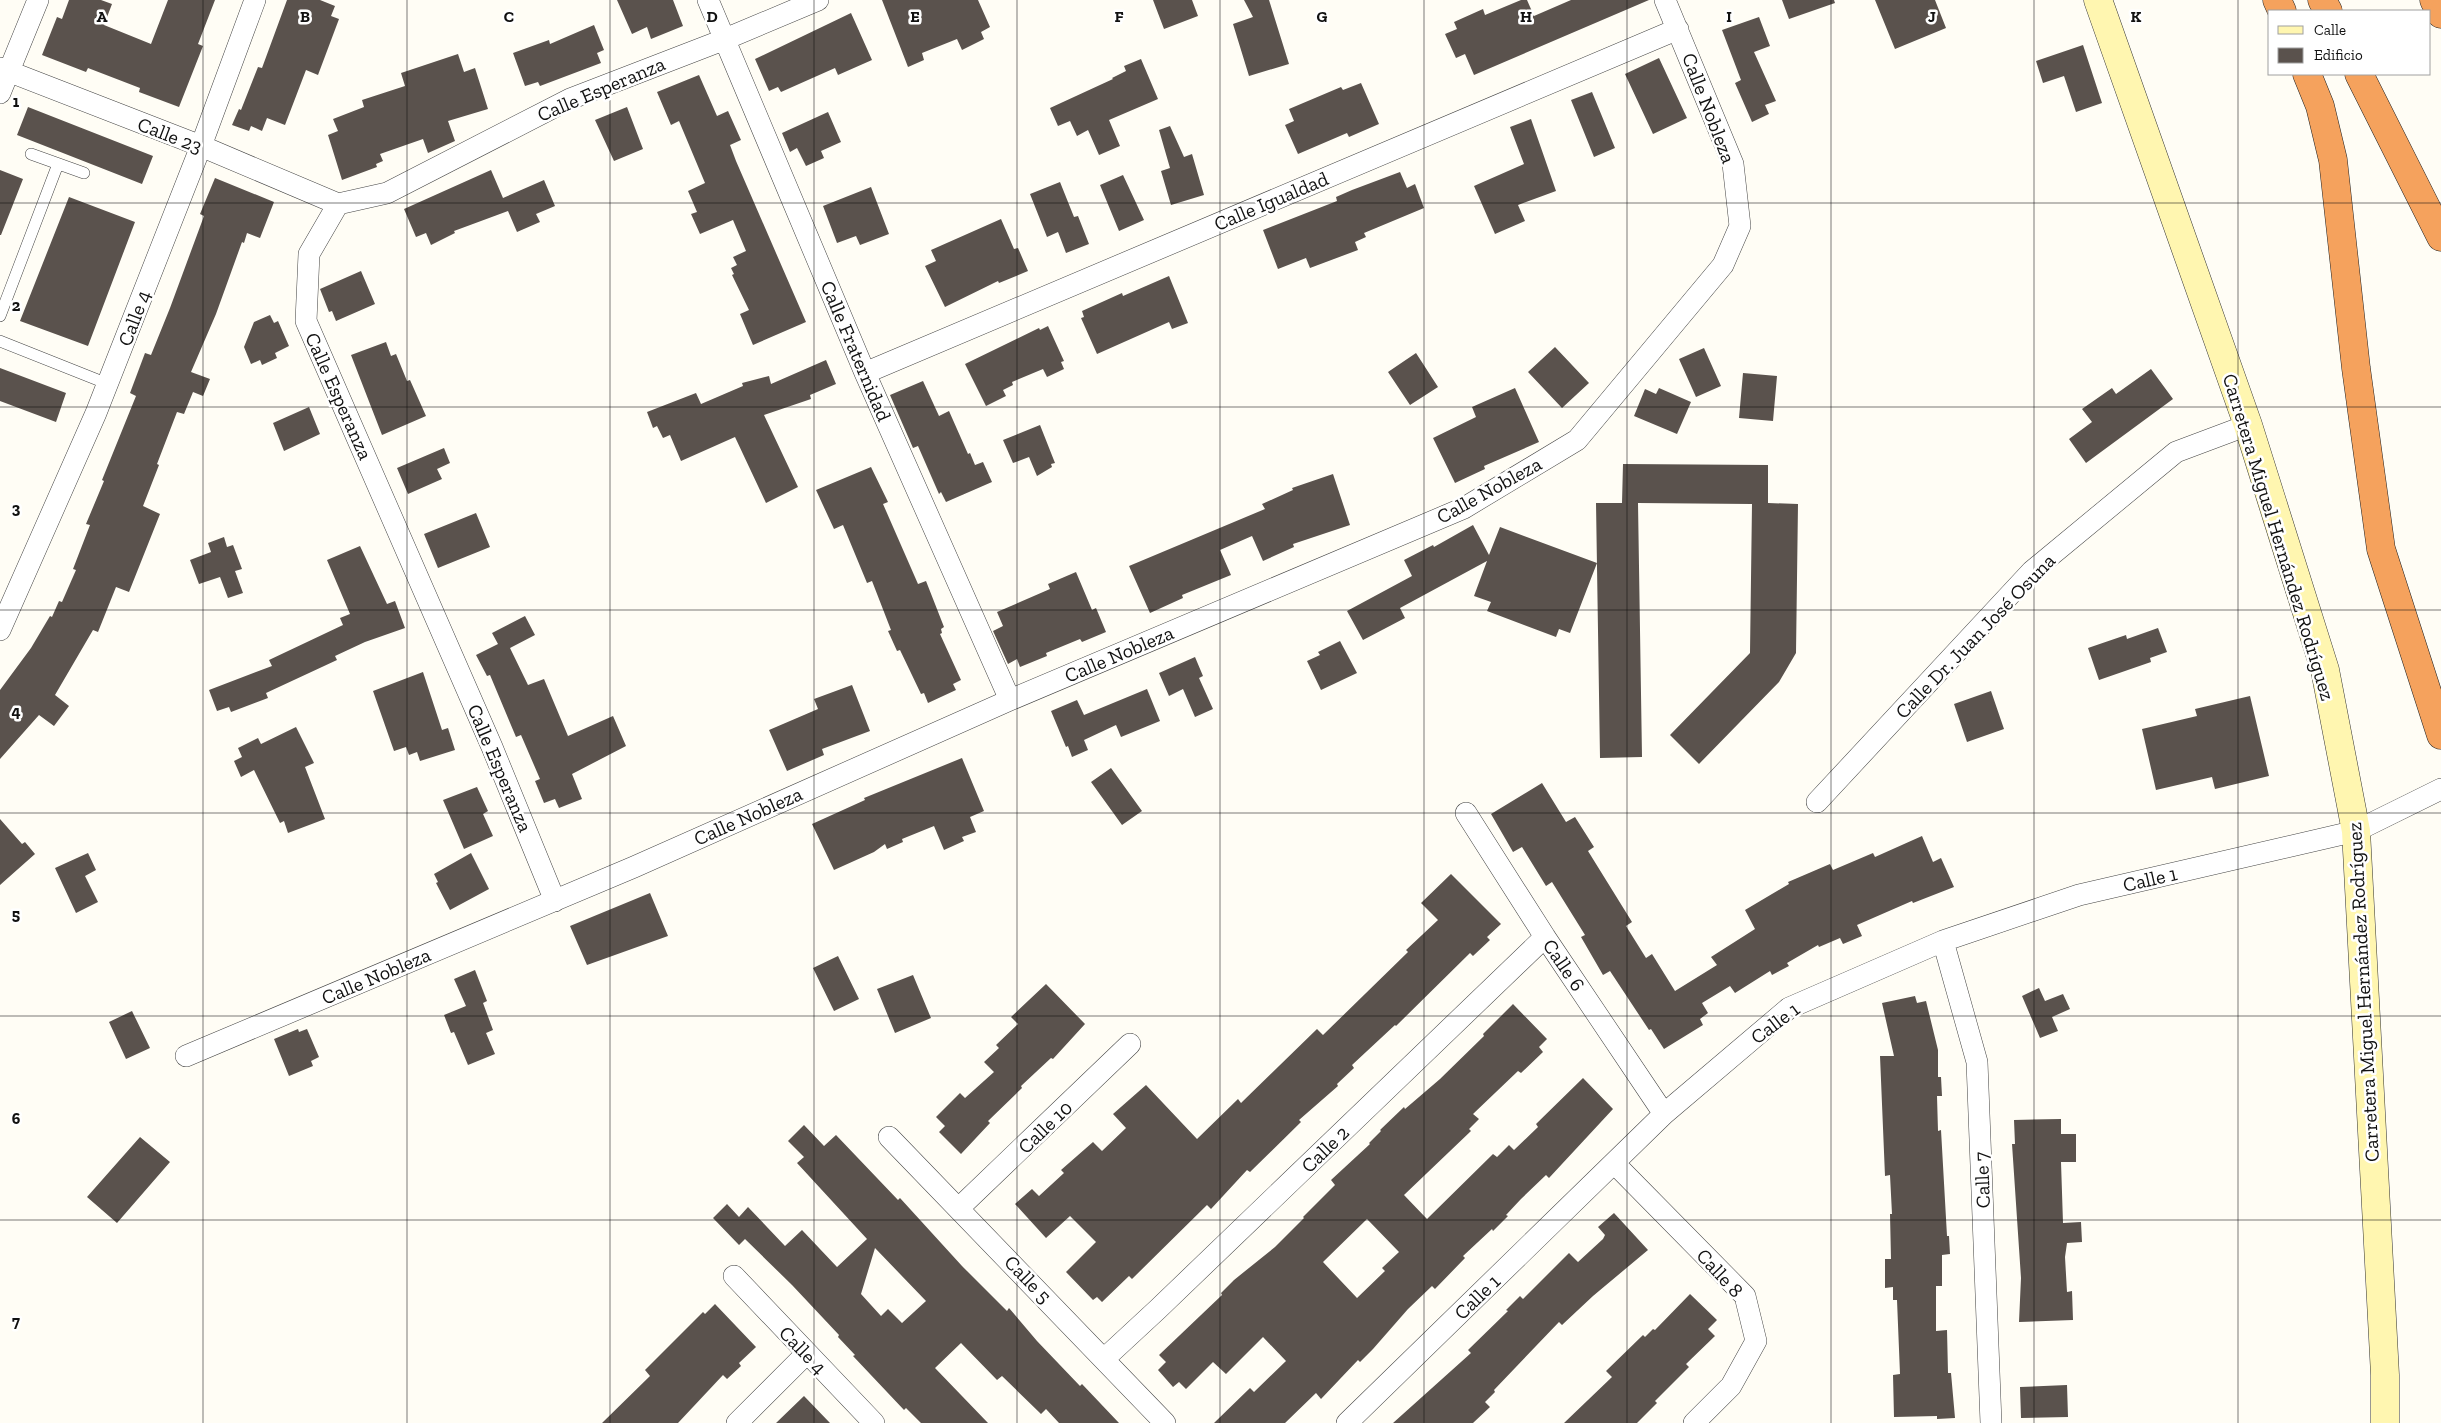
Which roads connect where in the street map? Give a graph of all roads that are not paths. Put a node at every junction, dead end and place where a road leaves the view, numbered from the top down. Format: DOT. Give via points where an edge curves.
graph roads {
  1 [pos="38,0"];
  2 [pos="255,0"];
  3 [pos="708,0"];
  4 [pos="818,0"];
  5 [pos="1665,0"];
  6 [pos="2098,0"];
  7 [pos="2434,0"];
  8 [pos="2441,14"];
  9 [pos="1678,29"];
  10 [pos="723,40"];
  11 [pos="5,70"];
  12 [pos="2308,75"];
  13 [pos="2360,75"];
  14 [pos="0,94"];
  15 [pos="201,146"];
  16 [pos="31,154"];
  17 [pos="58,164"];
  18 [pos="84,174"];
  19 [pos="338,204"];
  20 [pos="2441,237"];
  21 [pos="0,316"];
  22 [pos="0,341"];
  23 [pos="865,373"];
  24 [pos="108,384"];
  25 [pos="2248,425"];
  26 [pos="0,630"];
  27 [pos="1010,700"];
  28 [pos="2441,736"];
  29 [pos="2441,789"];
  30 [pos="1817,802"];
  31 [pos="1466,813"];
  32 [pos="2356,832"];
  33 [pos="554,901"];
  34 [pos="1545,937"];
  35 [pos="1943,941"];
  36 [pos="1130,1044"];
  37 [pos="186,1056"];
  38 [pos="1664,1114"];
  39 [pos="889,1137"];
  40 [pos="1614,1163"];
  41 [pos="959,1208"];
  42 [pos="734,1276"];
  43 [pos="806,1354"];
  44 [pos="1104,1359"];
  45 [pos="736,1423"];
  46 [pos="874,1423"];
  47 [pos="1165,1423"];
  48 [pos="1347,1423"];
  49 [pos="1694,1423"];
  50 [pos="1991,1423"];
  51 [pos="2385,1423"];
  1 -- 11 [label="street"];
  2 -- 15 [label="street, Calle 4"];
  3 -- 10 [label="street, Calle Fraternidad"];
  4 -- 10 [label="street, Calle Esperanza"];
  5 -- 9 [label="street, Calle Nobleza"];
  6 -- 25 [label="street, Carretera Miguel Hernández Rodríguez"];
  7 -- 8 [label="highway"];
  9 -- 23 [label="street, Calle Igualdad"];
  9 -- 27 [label="street, Calle Nobleza" via="1733,164 1740,226 1723,265 1576,440 1464,508"];
  10 -- 19 [label="street, Calle Esperanza" via="570,98 387,193"];
  10 -- 23 [label="street, Calle Fraternidad"];
  11 -- 14 [label="street"];
  11 -- 15 [label="street, Calle 23"];
  12 -- 28 [label="highway" via="2320,106 2333,160 2356,368 2381,549"];
  13 -- 20 [label="highway"];
  15 -- 19 [label="street, Calle 23"];
  15 -- 24 [label="street, Calle 4"];
  16 -- 17 [label="lane"];
  17 -- 18 [label="lane"];
  17 -- 21 [label="lane"];
  19 -- 33 [label="street, Calle Esperanza" via="309,254 306,321 492,747"];
  22 -- 24 [label="lane"];
  23 -- 27 [label="street, Calle Fraternidad"];
  24 -- 26 [label="street, Calle 4"];
  25 -- 30 [label="street, Calle Dr. Juan José Osuna" via="2176,452 2032,570"];
  25 -- 32 [label="street, Carretera Miguel Hernández Rodríguez" via="2324,670"];
  27 -- 33 [label="street, Calle Nobleza"];
  29 -- 32 [label="street, Calle 1"];
  31 -- 34 [label="street, Calle 6"];
  32 -- 35 [label="street, Calle 1" via="2079,895"];
  32 -- 51 [label="street, Carretera Miguel Hernández Rodríguez"];
  33 -- 37 [label="street, Calle Nobleza"];
  34 -- 38 [label="street, Calle 6"];
  34 -- 44 [label="street, Calle 2"];
  35 -- 38 [label="street, Calle 1" via="1789,1008"];
  35 -- 50 [label="street, Calle 7" via="1977,1062"];
  36 -- 41 [label="street, Calle 10"];
  38 -- 40 [label="street, Calle 1"];
  39 -- 41 [label="street, Calle 5"];
  40 -- 48 [label="street, Calle 1"];
  40 -- 49 [label="street, Calle 8" via="1745,1296 1756,1341 1731,1386"];
  41 -- 44 [label="street, Calle 5"];
  42 -- 43 [label="street, Calle 4"];
  43 -- 45 [label="street"];
  43 -- 46 [label="street, Calle 4"];
  44 -- 47 [label="street, Calle 5"];
}
